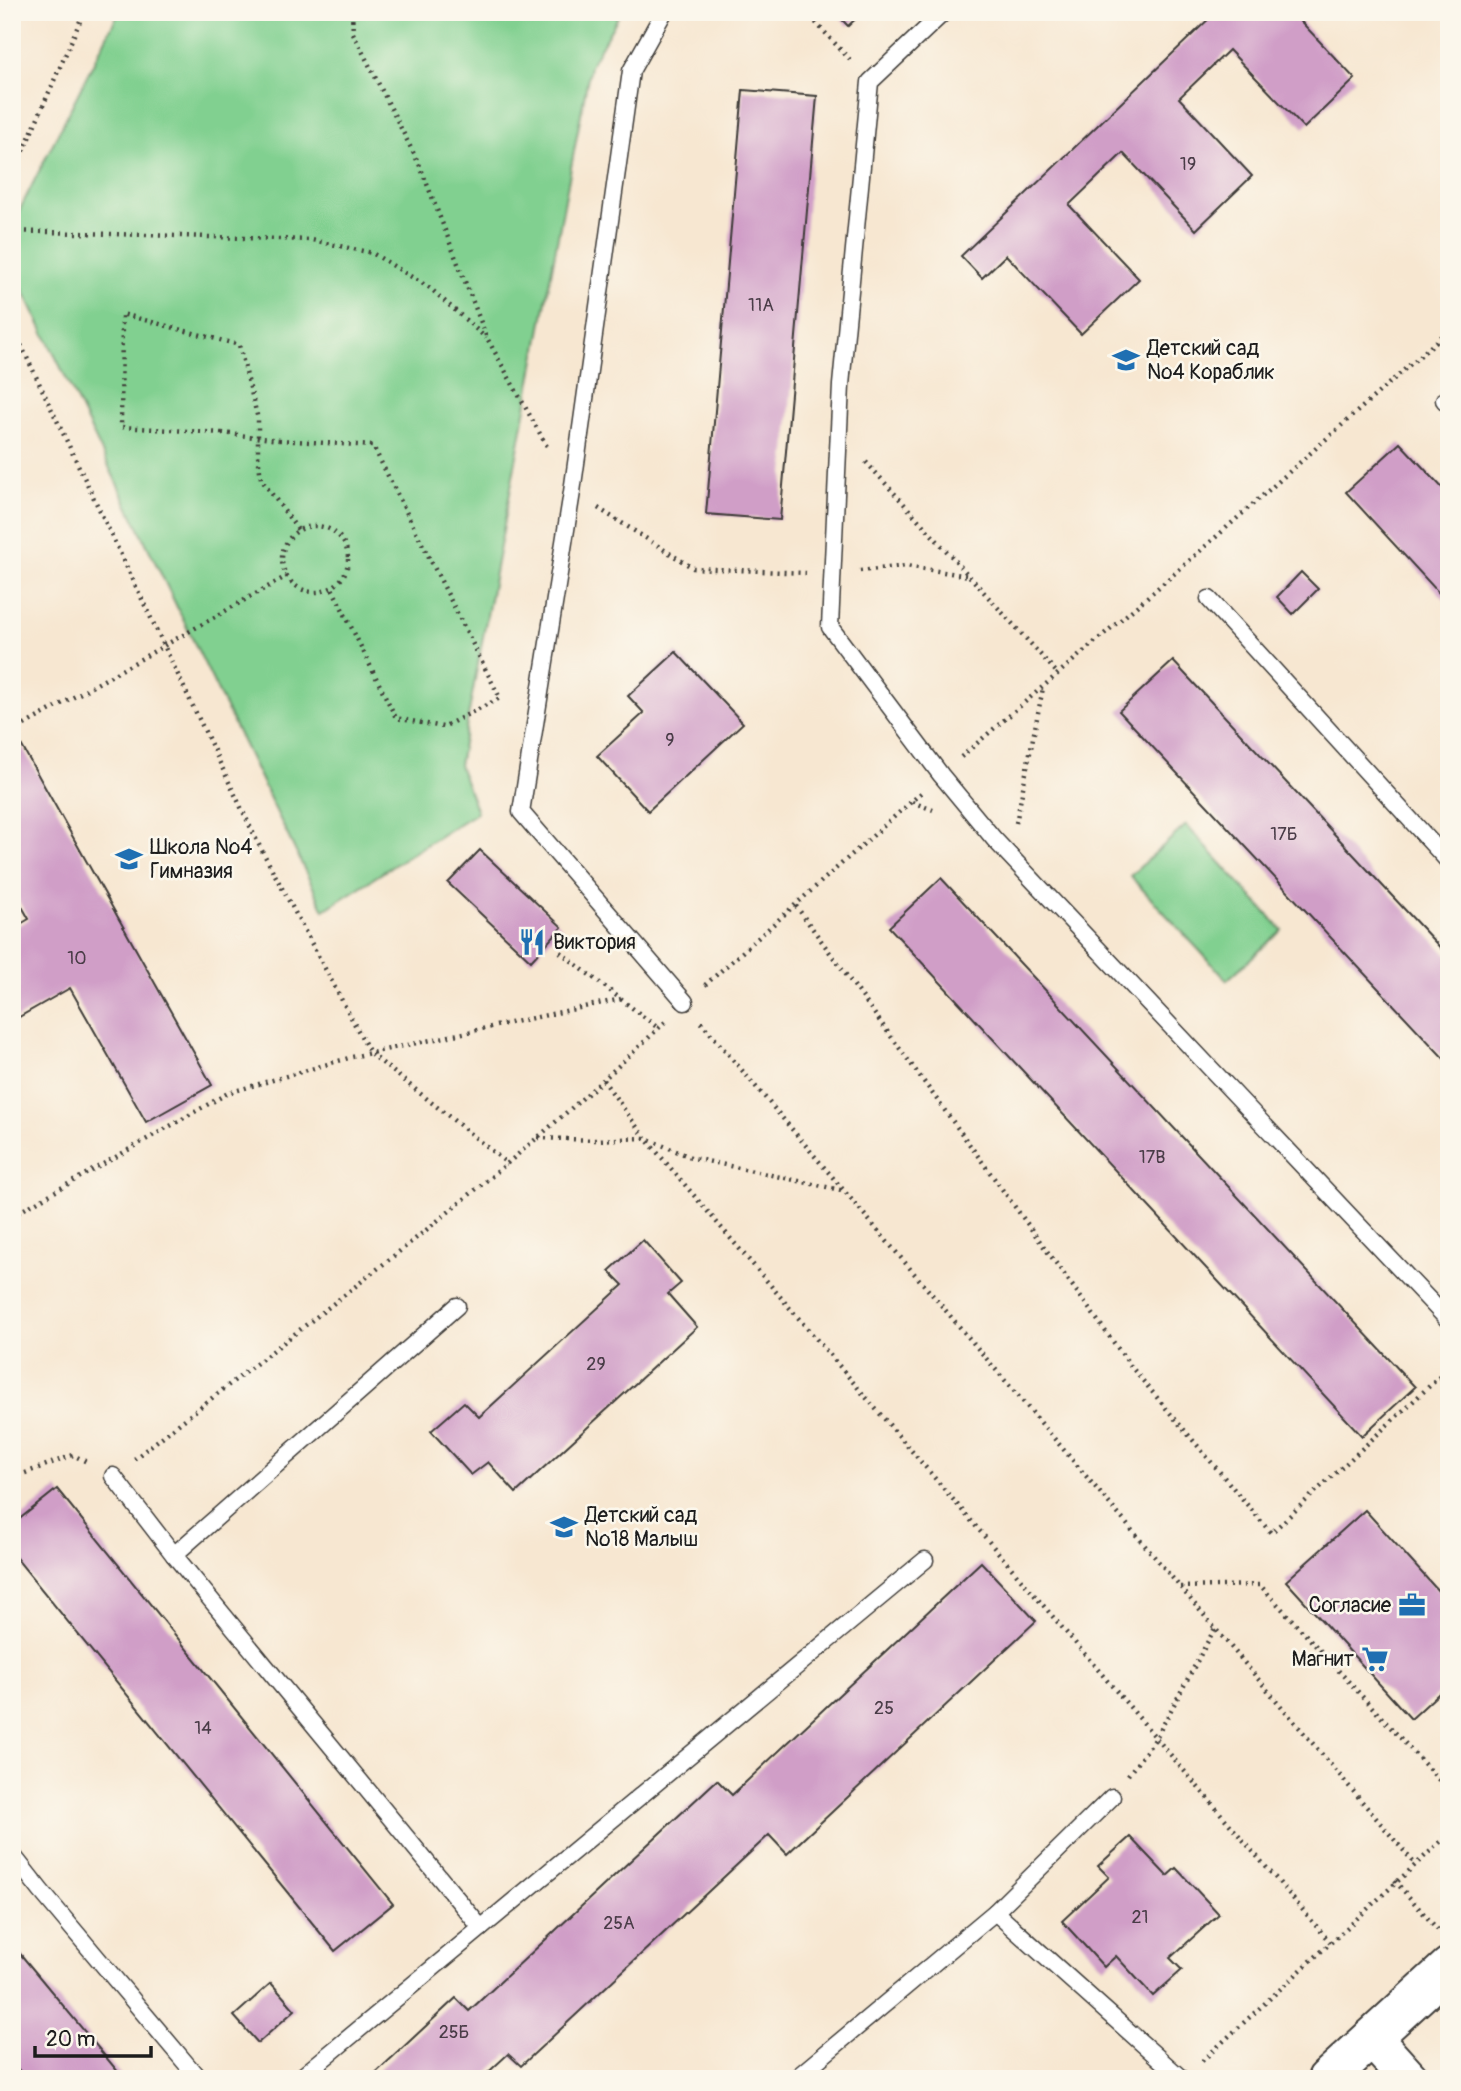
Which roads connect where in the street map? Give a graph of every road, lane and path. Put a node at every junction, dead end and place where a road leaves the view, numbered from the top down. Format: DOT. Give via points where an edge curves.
graph roads {
  1 [pos="84,12"];
  2 [pos="352,12"];
  3 [pos="664,12"];
  4 [pos="806,12"];
  5 [pos="944,12"];
  6 [pos="870,82"];
  7 [pos="12,177"];
  8 [pos="12,231"];
  9 [pos="12,326"];
  10 [pos="1449,330"];
  11 [pos="487,338"];
  12 [pos="839,432"];
  13 [pos="572,492"];
  14 [pos="298,530"];
  15 [pos="832,575"];
  16 [pos="287,576"];
  17 [pos="969,576"];
  18 [pos="332,587"];
  19 [pos="1209,599"];
  20 [pos="162,646"];
  21 [pos="1058,674"];
  22 [pos="1043,688"];
  23 [pos="12,732"];
  24 [pos="941,775"];
  25 [pos="1009,855"];
  26 [pos="1449,862"];
  27 [pos="796,906"];
  28 [pos="560,952"];
  29 [pos="621,999"];
  30 [pos="685,1002"];
  31 [pos="658,1028"];
  32 [pos="370,1053"];
  33 [pos="603,1080"];
  34 [pos="537,1138"];
  35 [pos="645,1138"];
  36 [pos="508,1164"];
  37 [pos="845,1191"];
  38 [pos="12,1216"];
  39 [pos="457,1306"];
  40 [pos="1449,1321"];
  41 [pos="1449,1368"];
  42 [pos="113,1476"];
  43 [pos="12,1478"];
  44 [pos="174,1555"];
  45 [pos="925,1560"];
  46 [pos="1180,1587"];
  47 [pos="1215,1628"];
  48 [pos="1156,1738"];
  49 [pos="1449,1791"];
  50 [pos="1112,1797"];
  51 [pos="1449,1833"];
  52 [pos="12,1854"];
  53 [pos="1415,1864"];
  54 [pos="1395,1881"];
  55 [pos="995,1912"];
  56 [pos="481,1928"];
  57 [pos="1330,1942"];
  58 [pos="1444,1950"];
  59 [pos="1372,2038"];
  60 [pos="1187,2074"];
  61 [pos="199,2079"];
  62 [pos="299,2079"];
  63 [pos="795,2079"];
  64 [pos="1327,2079"];
  65 [pos="1409,2079"];
  1 -- 7 [label="path"];
  2 -- 11 [label="path" via="353,33 420,166"];
  3 -- 13 [label="lane" via="631,71"];
  4 -- 6 [label="path"];
  5 -- 6 [label="lane"];
  6 -- 12 [label="lane"];
  8 -- 11 [label="path" via="312,240 372,253 430,288"];
  9 -- 20 [label="path"];
  10 -- 21 [label="path"];
  11 -- 13 [label="path"];
  12 -- 15 [label="lane"];
  12 -- 17 [label="path"];
  13 -- 15 [label="path" via="693,568"];
  13 -- 30 [label="lane" via="520,812"];
  14 -- 16 [label="path" via="283,551"];
  14 -- 18 [label="path" via="323,526 344,542 348,567"];
  14 -- 18 [label="path, bridge" via="261,479 258,455 258,419 239,345 122,314 121,426 222,433 279,440 373,446 500,698 443,727 396,718"];
  15 -- 17 [label="path" via="906,566"];
  15 -- 24 [label="lane" via="830,627"];
  16 -- 18 [label="path" via="307,592"];
  16 -- 20 [label="path"];
  17 -- 21 [label="path"];
  19 -- 26 [label="lane"];
  20 -- 23 [label="path"];
  20 -- 32 [label="path" via="258,843"];
  21 -- 22 [label="path"];
  22 -- 24 [label="path"];
  22 -- 25 [label="path"];
  24 -- 25 [label="lane"];
  24 -- 27 [label="path"];
  25 -- 40 [label="lane"];
  27 -- 30 [label="path"];
  27 -- 41 [label="path" via="1133,1369 1270,1533"];
  28 -- 29 [label="path"];
  29 -- 31 [label="path"];
  29 -- 32 [label="path"];
  30 -- 31 [label="path"];
  30 -- 37 [label="path"];
  31 -- 33 [label="path"];
  32 -- 36 [label="path"];
  32 -- 38 [label="path" via="228,1093"];
  33 -- 34 [label="path"];
  33 -- 35 [label="path"];
  34 -- 35 [label="path"];
  34 -- 36 [label="path"];
  35 -- 37 [label="path" via="693,1158"];
  35 -- 48 [label="path"];
  36 -- 42 [label="path"];
  37 -- 46 [label="path"];
  39 -- 44 [label="lane"];
  42 -- 43 [label="path" via="73,1455"];
  42 -- 44 [label="lane"];
  44 -- 56 [label="lane"];
  45 -- 56 [label="lane"];
  46 -- 47 [label="path"];
  46 -- 49 [label="path" via="1260,1585"];
  47 -- 48 [label="path"];
  47 -- 53 [label="path"];
  48 -- 50 [label="path"];
  48 -- 57 [label="path"];
  50 -- 55 [label="lane"];
  51 -- 53 [label="path"];
  52 -- 61 [label="lane"];
  53 -- 54 [label="path"];
  54 -- 57 [label="path"];
  54 -- 58 [label="path"];
  55 -- 60 [label="lane"];
  55 -- 63 [label="lane"];
  56 -- 62 [label="lane"];
  57 -- 60 [label="path"];
  58 -- 59 [label="street"];
  59 -- 64 [label="street"];
  59 -- 65 [label="street"];
}
